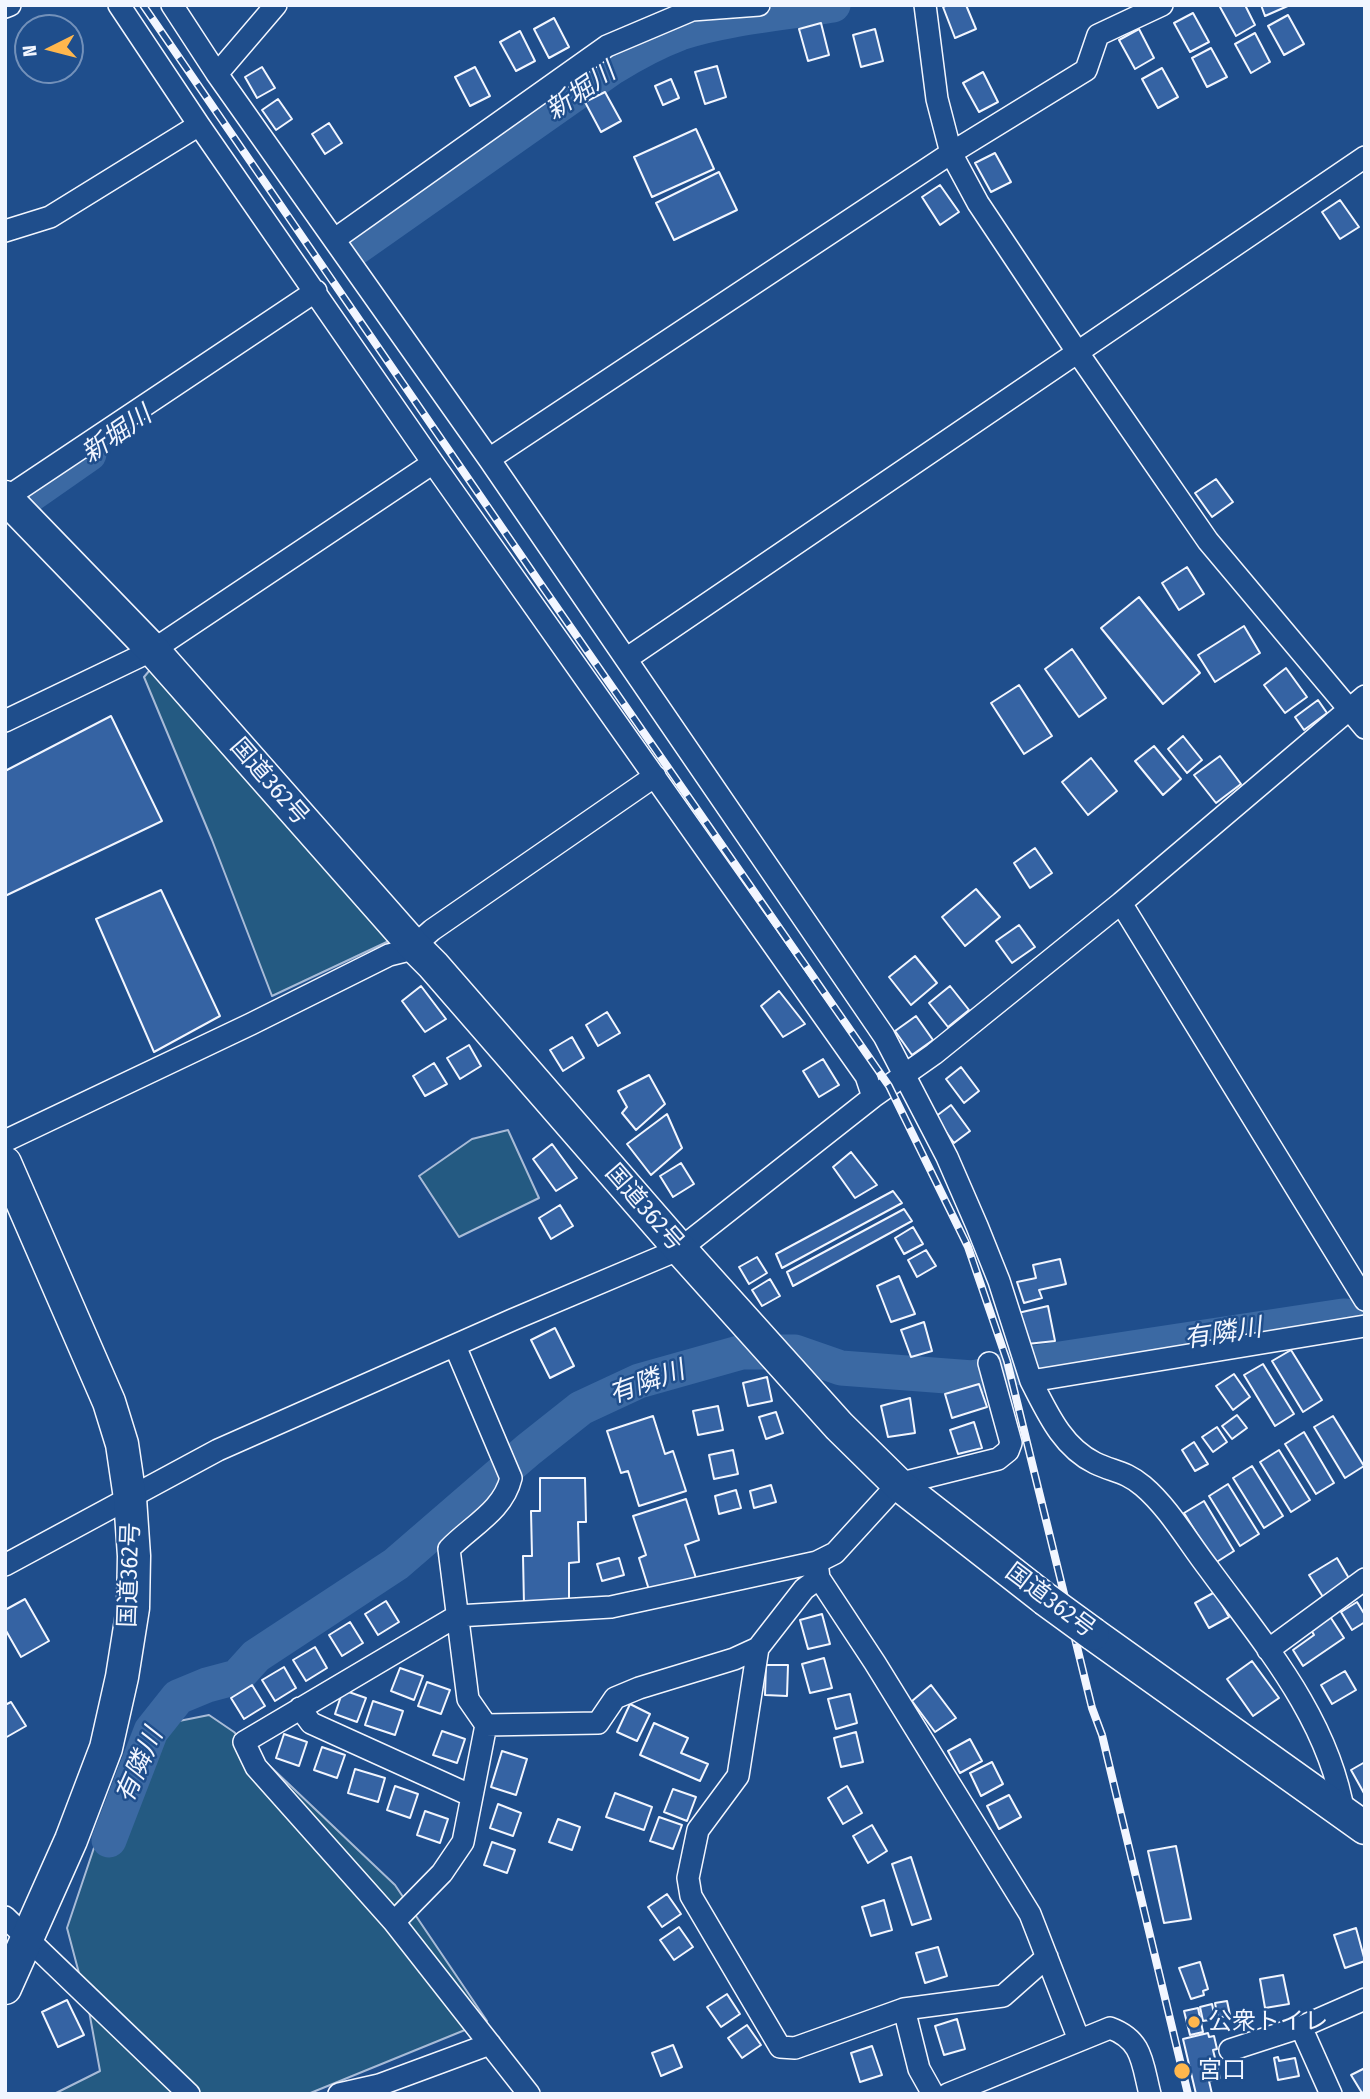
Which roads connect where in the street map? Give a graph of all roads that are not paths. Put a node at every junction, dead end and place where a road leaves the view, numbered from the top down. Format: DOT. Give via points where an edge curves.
graph roads {
  1 [pos="119,5"];
  2 [pos="172,5"];
  3 [pos="276,5"];
  4 [pos="759,5"];
  5 [pos="925,5"];
  6 [pos="1163,5"];
  7 [pos="690,8"];
  8 [pos="217,74"];
  9 [pos="199,125"];
  10 [pos="951,153"];
  11 [pos="1365,158"];
  12 [pos="5,231"];
  13 [pos="335,239"];
  14 [pos="316,290"];
  15 [pos="1078,353"];
  16 [pos="489,459"];
  17 [pos="433,463"];
  18 [pos="6,497"];
  19 [pos="153,650"];
  20 [pos="626,659"];
  21 [pos="1357,702"];
  22 [pos="5,721"];
  23 [pos="1365,728"];
  24 [pos="655,776"];
  25 [pos="1121,903"];
  26 [pos="414,946"];
  27 [pos="889,1085"];
  28 [pos="5,1141"];
  29 [pos="5,1163"];
  30 [pos="680,1248"];
  31 [pos="1365,1300"];
  32 [pos="1365,1326"];
  33 [pos="456,1346"];
  34 [pos="989,1363"];
  35 [pos="1031,1381"];
  36 [pos="898,1485"];
  37 [pos="131,1498"];
  38 [pos="5,1565"];
  39 [pos="818,1570"];
  40 [pos="1365,1579"];
  41 [pos="457,1615"];
  42 [pos="758,1648"];
  43 [pos="1268,1650"];
  44 [pos="300,1708"];
  45 [pos="486,1726"];
  46 [pos="472,1796"];
  47 [pos="1354,1821"];
  48 [pos="394,1922"];
  49 [pos="16,1927"];
  50 [pos="1047,1957"];
  51 [pos="5,1989"];
  52 [pos="1365,1999"];
  53 [pos="904,2010"];
  54 [pos="1301,2027"];
  55 [pos="1079,2040"];
  56 [pos="490,2044"];
  57 [pos="1230,2050"];
  58 [pos="189,2094"];
  59 [pos="340,2094"];
  60 [pos="530,2094"];
  61 [pos="933,2094"];
  62 [pos="948,2094"];
  63 [pos="1150,2094"];
  64 [pos="1331,2094"];
  1 -- 9 [label="street"];
  2 -- 8 [label="street"];
  3 -- 8 [label="street"];
  4 -- 7 [label="street"];
  5 -- 10 [label="street" via="937,99"];
  6 -- 10 [label="street" via="1098,34 1086,70"];
  7 -- 13 [label="street" via="607,46"];
  8 -- 13 [label="street"];
  9 -- 12 [label="street" via="50,216"];
  9 -- 14 [label="street"];
  10 -- 15 [label="street" via="978,203"];
  10 -- 16 [label="street"];
  11 -- 15 [label="street"];
  13 -- 16 [label="street"];
  14 -- 17 [label="street"];
  14 -- 18 [label="street"];
  15 -- 20 [label="street"];
  15 -- 21 [label="street" via="1208,541"];
  16 -- 20 [label="street"];
  17 -- 19 [label="street"];
  17 -- 24 [label="street"];
  18 -- 19 [label="highway, 国道362号"];
  19 -- 22 [label="street"];
  19 -- 26 [label="highway, 国道362号"];
  20 -- 27 [label="street" via="884,1036"];
  21 -- 23 [label="street"];
  21 -- 25 [label="street"];
  24 -- 26 [label="street"];
  24 -- 27 [label="street" via="866,1076"];
  25 -- 27 [label="street"];
  25 -- 31 [label="street"];
  26 -- 28 [label="street"];
  26 -- 30 [label="highway, 国道362号"];
  27 -- 30 [label="street"];
  27 -- 35 [label="street" via="947,1157 999,1280"];
  29 -- 37 [label="highway, 国道362号" via="109,1402"];
  30 -- 33 [label="street"];
  30 -- 36 [label="highway, 国道362号"];
  32 -- 35 [label="street"];
  33 -- 37 [label="street" via="218,1450"];
  33 -- 41 [label="street" via="511,1478 499,1504 449,1549"];
  34 -- 36 [label="street" via="1011,1443 1008,1451 998,1459"];
  35 -- 43 [label="street" via="1055,1427 1074,1448 1144,1487"];
  36 -- 39 [label="street"];
  36 -- 47 [label="highway, 国道362号, bridge" via="1045,1599"];
  37 -- 38 [label="street"];
  37 -- 49 [label="highway, 国道362号" via="133,1608 106,1748 71,1840"];
  39 -- 41 [label="street" via="611,1607"];
  39 -- 42 [label="street"];
  39 -- 50 [label="street" via="1030,1914"];
  40 -- 43 [label="street"];
  41 -- 44 [label="street"];
  41 -- 45 [label="street" via="468,1699"];
  42 -- 45 [label="street" via="615,1698 598,1723"];
  42 -- 53 [label="street" via="738,1776 698,1830 688,1878 691,1895 780,2047 795,2048"];
  43 -- 47 [label="street" via="1298,1691"];
  44 -- 46 [label="street" via="311,1723"];
  44 -- 48 [label="street" via="244,1742 256,1767"];
  45 -- 46 [label="street"];
  46 -- 48 [label="street" via="463,1843 442,1873"];
  48 -- 56 [label="street"];
  49 -- 51 [label="highway, 国道362号"];
  49 -- 58 [label="street"];
  50 -- 53 [label="street" via="1003,1996"];
  50 -- 55 [label="street"];
  52 -- 54 [label="street"];
  53 -- 61 [label="street" via="919,2069"];
  54 -- 57 [label="street"];
  54 -- 64 [label="street"];
  55 -- 62 [label="street"];
  55 -- 63 [label="street" via="1110,2028 1133,2040"];
  56 -- 59 [label="street" via="379,2085"];
  56 -- 60 [label="street"];
}
